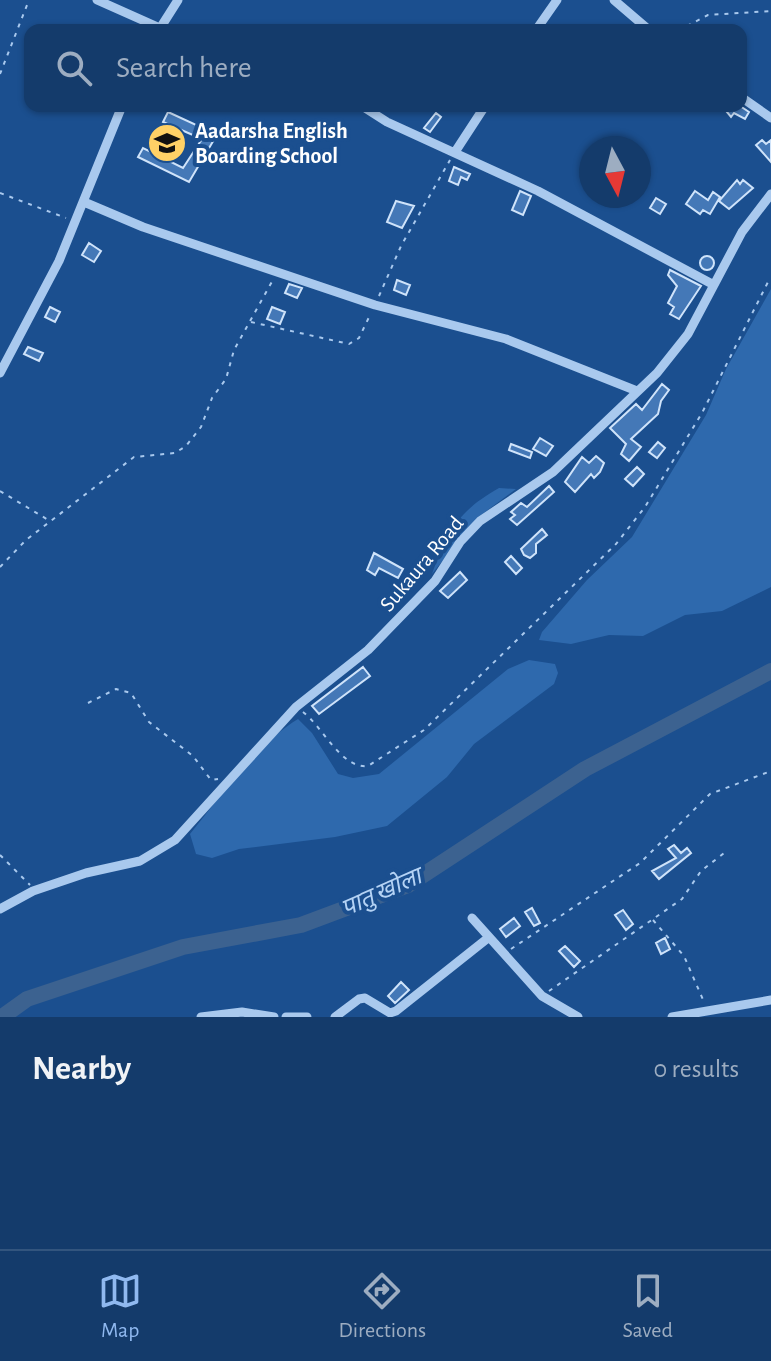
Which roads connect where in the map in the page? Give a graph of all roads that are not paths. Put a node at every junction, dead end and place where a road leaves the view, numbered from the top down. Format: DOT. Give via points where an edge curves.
graph roads {
  1 [pos="97,0"];
  2 [pos="178,0"];
  3 [pos="557,0"];
  4 [pos="616,1"];
  5 [pos="149,24"];
  6 [pos="163,24"];
  7 [pos="540,24"];
  8 [pos="644,24"];
  9 [pos="747,101"];
  10 [pos="120,112"];
  11 [pos="371,112"];
  12 [pos="481,112"];
  13 [pos="771,118"];
  14 [pos="455,152"];
  15 [pos="771,194"];
  16 [pos="84,202"];
  17 [pos="714,285"];
  18 [pos="0,373"];
  19 [pos="637,391"];
  20 [pos="0,909"];
  21 [pos="472,918"];
  22 [pos="488,938"];
  23 [pos="771,1000"];
  24 [pos="380,1013"];
  25 [pos="201,1017"];
  26 [pos="274,1017"];
  27 [pos="286,1017"];
  28 [pos="307,1017"];
  29 [pos="335,1017"];
  30 [pos="578,1017"];
  31 [pos="672,1017"];
  1 -- 5 [label="street"];
  2 -- 6 [label="street"];
  3 -- 7 [label="street"];
  4 -- 8 [label="street"];
  9 -- 13 [label="street"];
  10 -- 16 [label="street"];
  11 -- 14 [label="street"];
  12 -- 14 [label="street"];
  14 -- 17 [label="street"];
  15 -- 17 [label="street, Sukaura Road" via="742,232"];
  16 -- 18 [label="street"];
  16 -- 19 [label="street" via="375,305 506,339"];
  17 -- 19 [label="street, Sukaura Road" via="688,334"];
  19 -- 20 [label="street, Sukaura Road" via="553,472 480,521 435,581 368,650 296,707 175,840 151,856 33,891"];
  21 -- 22 [label="street"];
  22 -- 24 [label="street" via="396,1011"];
  22 -- 30 [label="street" via="542,996"];
  23 -- 31 [label="street"];
  24 -- 29 [label="street" via="365,998"];
  25 -- 26 [label="street" via="242,1012"];
  27 -- 28 [label="street"];
}
